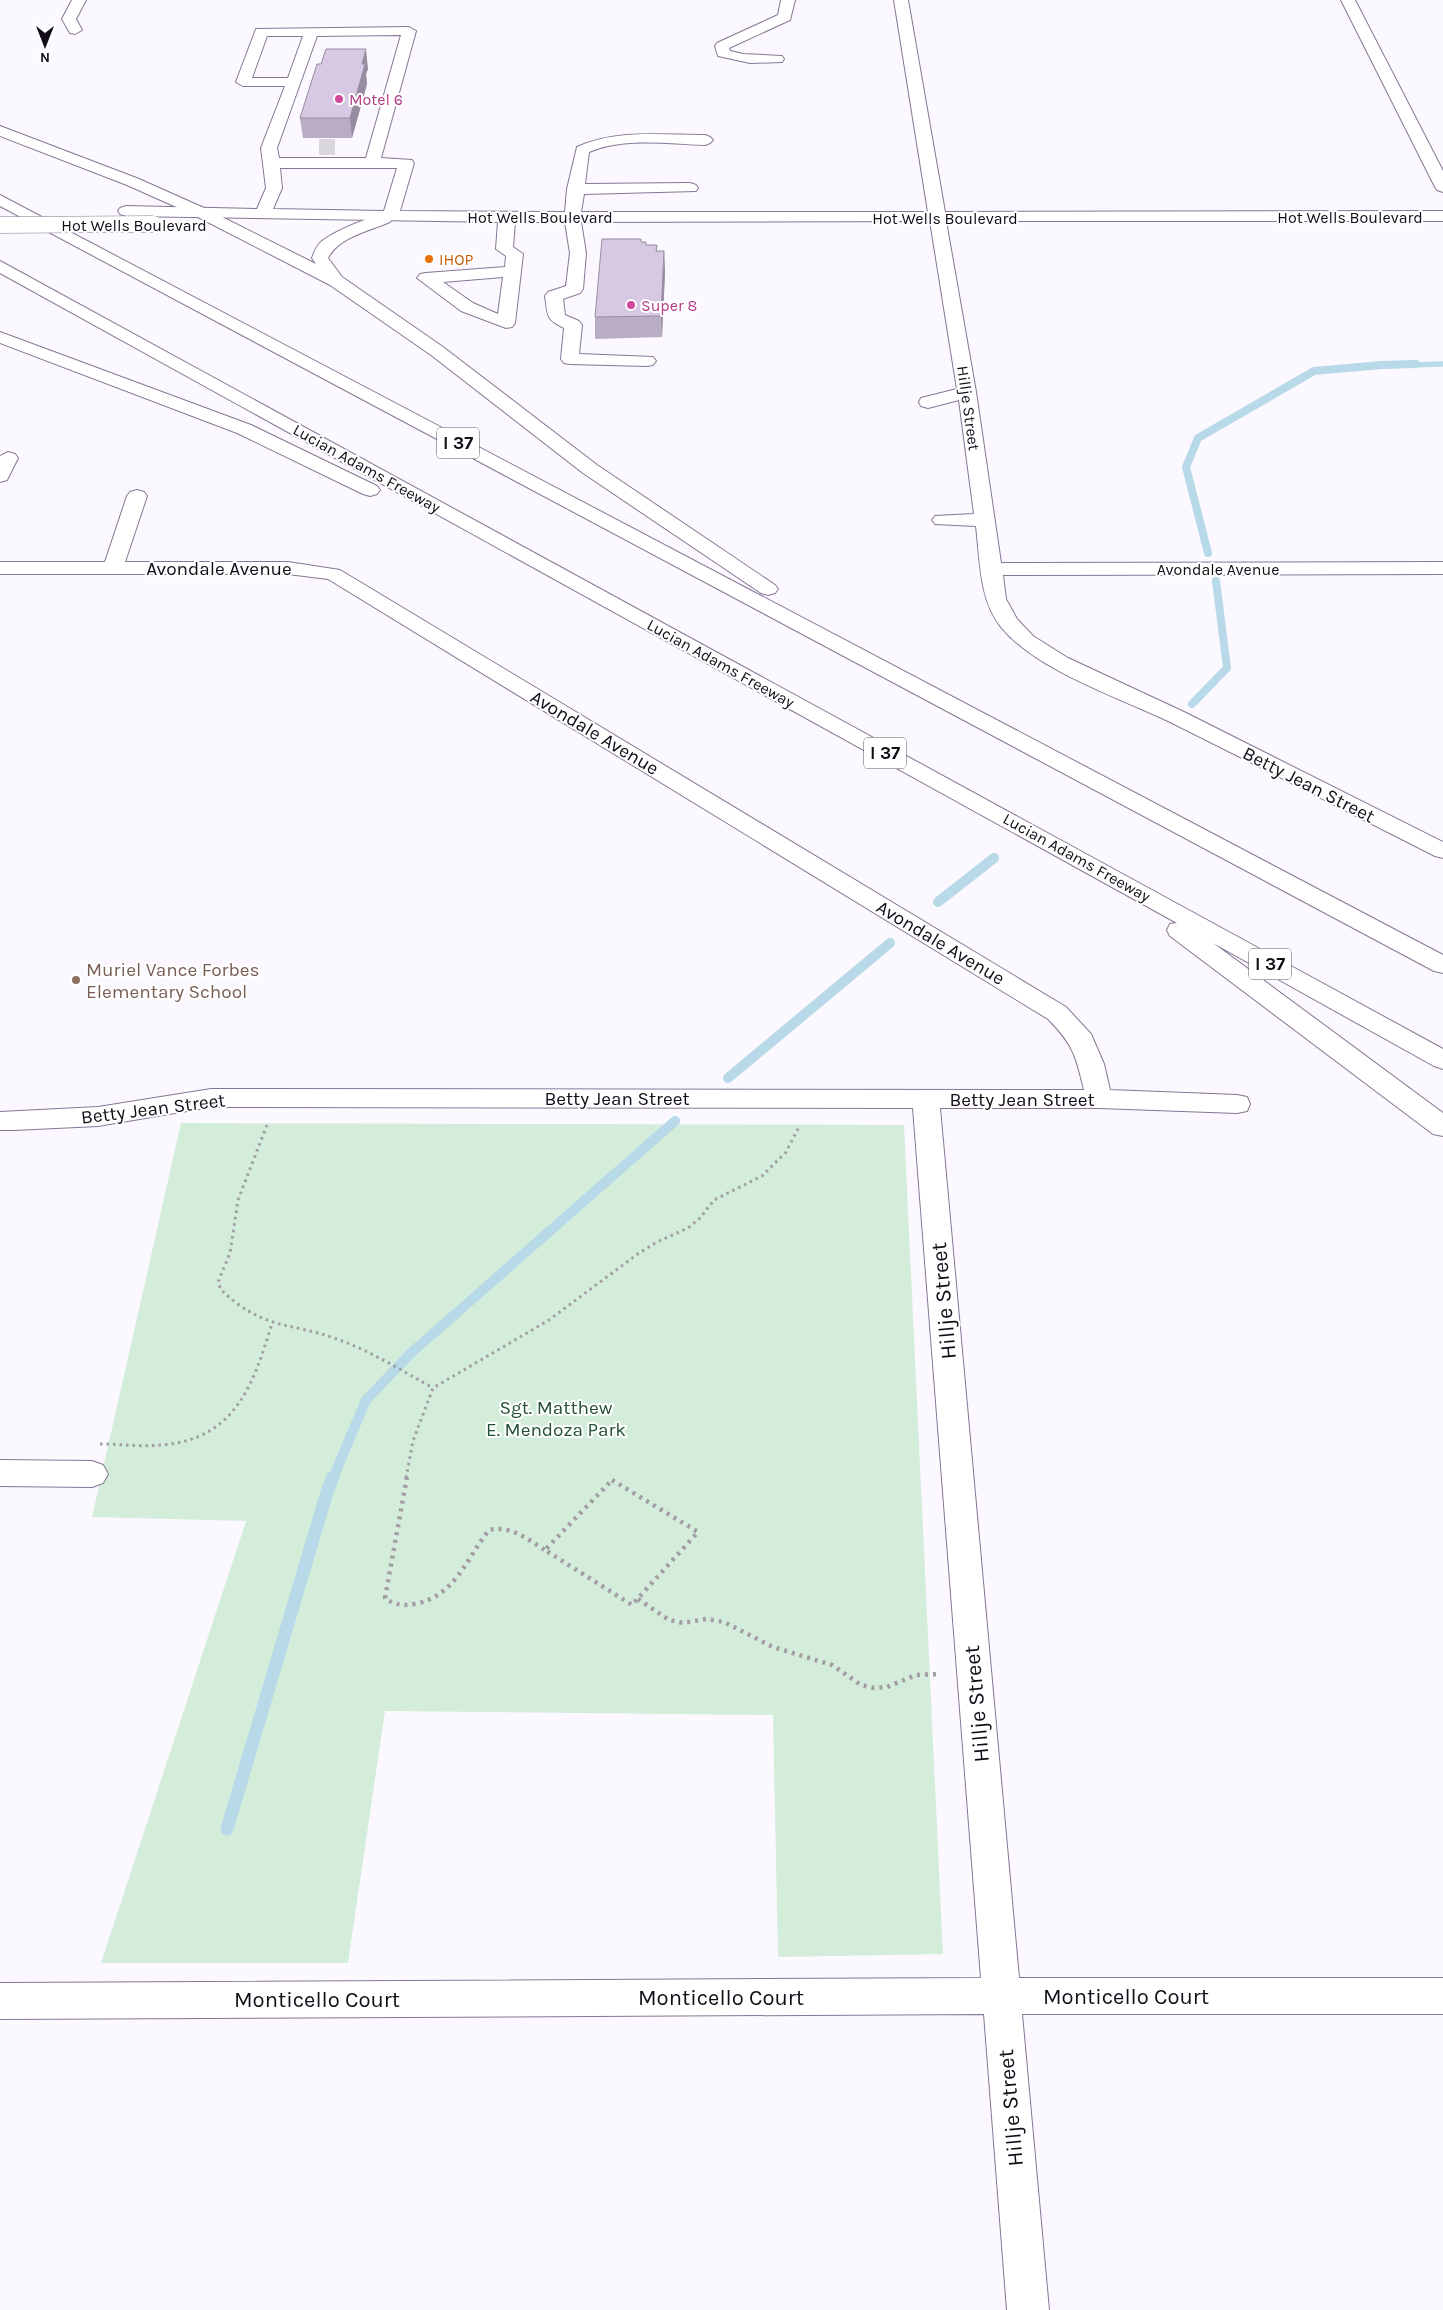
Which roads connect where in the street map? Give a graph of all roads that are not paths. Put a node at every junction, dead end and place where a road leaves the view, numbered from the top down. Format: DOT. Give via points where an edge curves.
graph roads {
  1 [pos="79,0"];
  2 [pos="788,0"];
  3 [pos="901,0"];
  4 [pos="1348,0"];
  5 [pos="75,30"];
  6 [pos="311,32"];
  7 [pos="777,59"];
  8 [pos="294,82"];
  9 [pos="0,131"];
  10 [pos="706,140"];
  11 [pos="359,147"];
  12 [pos="376,147"];
  13 [pos="289,148"];
  14 [pos="270,155"];
  15 [pos="372,163"];
  16 [pos="1443,187"];
  17 [pos="690,188"];
  18 [pos="655,189"];
  19 [pos="575,190"];
  20 [pos="0,200"];
  21 [pos="198,210"];
  22 [pos="0,211"];
  23 [pos="264,212"];
  24 [pos="1443,216"];
  25 [pos="388,217"];
  26 [pos="507,217"];
  27 [pos="572,217"];
  28 [pos="654,217"];
  29 [pos="939,218"];
  30 [pos="0,224"];
  31 [pos="226,225"];
  32 [pos="578,253"];
  33 [pos="595,253"];
  34 [pos="0,266"];
  35 [pos="513,271"];
  36 [pos="336,282"];
  37 [pos="0,337"];
  38 [pos="646,361"];
  39 [pos="967,392"];
  40 [pos="928,402"];
  41 [pos="8,458"];
  42 [pos="0,476"];
  43 [pos="137,496"];
  44 [pos="942,520"];
  45 [pos="985,520"];
  46 [pos="0,568"];
  47 [pos="113,568"];
  48 [pos="1443,568"];
  49 [pos="993,569"];
  50 [pos="675,638"];
  51 [pos="916,685"];
  52 [pos="1176,717"];
  53 [pos="1443,851"];
  54 [pos="1096,867"];
  55 [pos="1294,886"];
  56 [pos="1443,957"];
  57 [pos="1443,965"];
  58 [pos="1443,1060"];
  59 [pos="926,1099"];
  60 [pos="1099,1099"];
  61 [pos="1236,1104"];
  62 [pos="0,1121"];
  63 [pos="1443,1127"];
  64 [pos="0,1473"];
  65 [pos="92,1474"];
  66 [pos="1000,1996"];
  67 [pos="1443,1996"];
  68 [pos="0,2001"];
  69 [pos="1028,2310"];
  1 -- 5 [label="main road" via="70,19"];
  2 -- 7 [label="main road" via="785,17 773,25 735,37 722,46 723,53 736,58"];
  3 -- 29 [label="main road, Hillje Street"];
  4 -- 16 [label="main road"];
  6 -- 8 [label="main road"];
  6 -- 8 [label="main road" via="261,32 243,82"];
  6 -- 12 [label="main road" via="409,31"];
  8 -- 14 [label="main road"];
  9 -- 21 [label="main road"];
  10 -- 19 [label="main road" via="629,140 589,145 582,150"];
  11 -- 12 [label="main road"];
  12 -- 15 [label="main road"];
  13 -- 14 [label="main road"];
  14 -- 15 [label="main road"];
  14 -- 23 [label="main road" via="274,188"];
  15 -- 25 [label="main road" via="406,163"];
  17 -- 18 [label="main road"];
  18 -- 19 [label="main road"];
  18 -- 28 [label="main road"];
  19 -- 27 [label="main road"];
  20 -- 51 [label="main road, I 37"];
  21 -- 22 [label="main road, Hot Wells Boulevard"];
  21 -- 23 [label="main road, Hot Wells Boulevard"];
  21 -- 31 [label="main road"];
  23 -- 25 [label="main road, Hot Wells Boulevard"];
  24 -- 29 [label="main road, Hot Wells Boulevard"];
  25 -- 26 [label="main road, Hot Wells Boulevard"];
  25 -- 31 [label="main road, Hot Wells Boulevard"];
  25 -- 36 [label="main road" via="350,232 326,246 320,258"];
  26 -- 27 [label="main road, Hot Wells Boulevard"];
  26 -- 35 [label="main road" via="504,249 515,254"];
  27 -- 28 [label="main road, Hot Wells Boulevard"];
  27 -- 32 [label="main road"];
  28 -- 29 [label="main road, Hot Wells Boulevard"];
  29 -- 39 [label="main road, Hillje Street"];
  30 -- 31 [label="main road, Hot Wells Boulevard, bridge"];
  31 -- 36 [label="main road"];
  32 -- 33 [label="main road"];
  32 -- 38 [label="main road" via="574,289 554,296 556,318 573,325 570,359"];
  34 -- 50 [label="main road, Lucian Adams Freeway / I 37"];
  35 -- 35 [label="main road" via="506,322 467,307 426,278"];
  36 -- 51 [label="main road" via="437,351 590,469"];
  37 -- 50 [label="main road" via="244,429"];
  39 -- 40 [label="main road"];
  39 -- 45 [label="main road, Hillje Street"];
  41 -- 42 [label="main road"];
  43 -- 47 [label="main road"];
  44 -- 45 [label="main road"];
  45 -- 49 [label="main road, Hillje Street"];
  46 -- 47 [label="main road, Avondale Avenue"];
  47 -- 60 [label="main road, Avondale Avenue" via="288,568 333,574 352,584 1057,1013 1078,1034 1091,1064"];
  48 -- 49 [label="main road, Avondale Avenue"];
  49 -- 52 [label="main road, Hillje Street" via="996,599 1008,622 1025,642 1060,663"];
  50 -- 54 [label="main road, Lucian Adams Freeway / I 37"];
  51 -- 55 [label="main road, I 37"];
  52 -- 53 [label="main road, Betty Jean Street"];
  54 -- 58 [label="main road, Lucian Adams Freeway / I 37"];
  54 -- 63 [label="main road"];
  55 -- 56 [label="main road"];
  55 -- 57 [label="main road, I 37"];
  59 -- 60 [label="main road, Betty Jean Street"];
  59 -- 62 [label="main road, Betty Jean Street" via="211,1098 112,1114 45,1121"];
  59 -- 66 [label="main road, Hillje Street"];
  60 -- 61 [label="main road, Betty Jean Street"];
  64 -- 65 [label="main road"];
  66 -- 67 [label="main road, Monticello Court"];
  66 -- 68 [label="main road, Monticello Court"];
  66 -- 69 [label="main road, Hillje Street"];
}
